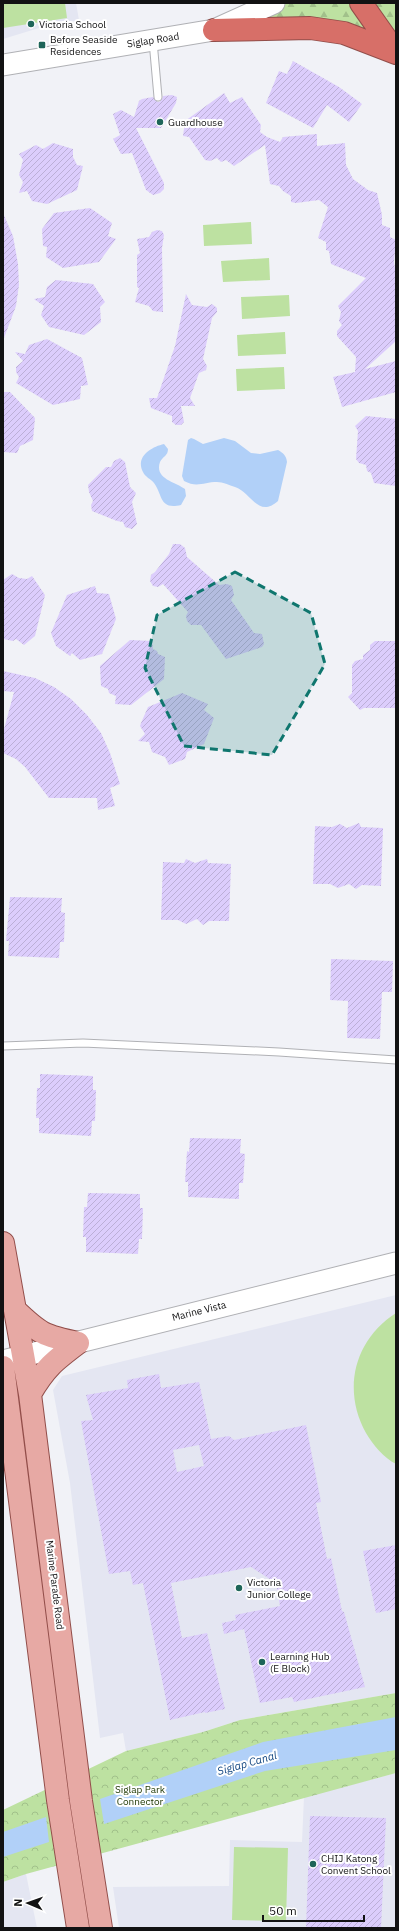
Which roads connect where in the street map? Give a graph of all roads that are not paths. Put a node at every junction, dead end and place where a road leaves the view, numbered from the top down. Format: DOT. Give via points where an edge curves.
graph roads {
  1 [pos="274,3"];
  2 [pos="361,3"];
  3 [pos="214,30"];
  4 [pos="153,39"];
  5 [pos="396,53"];
  6 [pos="3,65"];
  7 [pos="158,97"];
  8 [pos="3,1046"];
  9 [pos="396,1060"];
  10 [pos="3,1243"];
  11 [pos="396,1263"];
  12 [pos="15,1310"];
  13 [pos="78,1343"];
  14 [pos="24,1356"];
  15 [pos="3,1361"];
  16 [pos="3,1368"];
  17 [pos="30,1394"];
  18 [pos="78,1928"];
  19 [pos="101,1928"];
  1 -- 3 [label="street, Siglap Road"];
  2 -- 5 [label="highway"];
  3 -- 4 [label="street, Siglap Road"];
  3 -- 5 [label="highway" via="310,28 344,33"];
  4 -- 6 [label="street, Siglap Road"];
  4 -- 7 [label="lane"];
  8 -- 9 [label="lane" via="83,1043"];
  10 -- 12 [label="main road, Marine Parade Road"];
  11 -- 13 [label="street, Marine Vista"];
  12 -- 13 [label="main road" via="34,1328 48,1336"];
  12 -- 14 [label="main road, Marine Parade Road"];
  13 -- 14 [label="street, Marine Vista"];
  13 -- 17 [label="main road" via="51,1363"];
  14 -- 15 [label="street, Marine Vista"];
  14 -- 17 [label="main road, Marine Parade Road"];
  16 -- 18 [label="main road" via="58,1800"];
  17 -- 19 [label="main road, Marine Parade Road" via="80,1792"];
}
